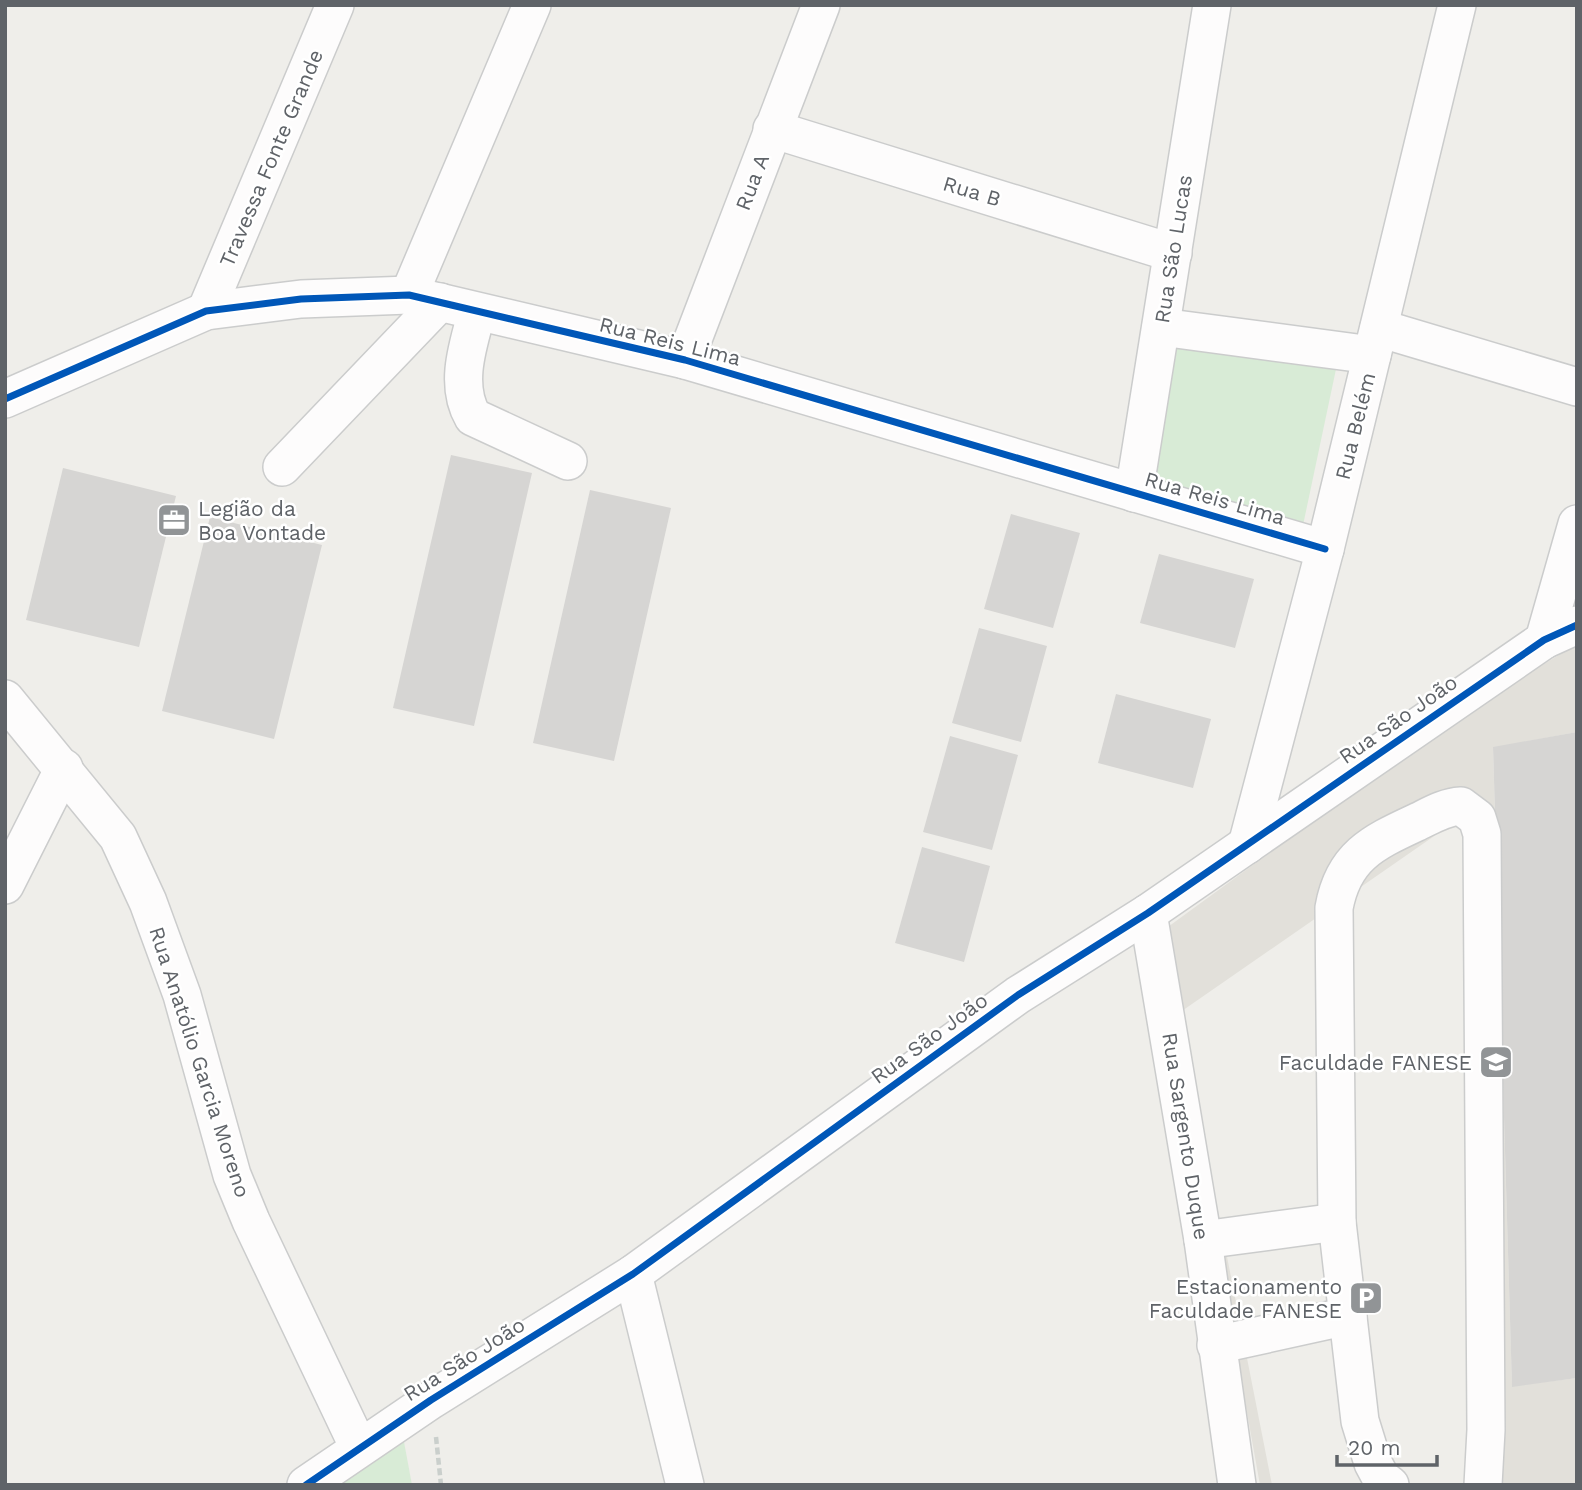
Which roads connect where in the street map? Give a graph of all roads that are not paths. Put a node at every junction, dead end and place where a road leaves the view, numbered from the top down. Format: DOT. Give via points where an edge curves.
graph roads {
  1 [pos="335,5"];
  2 [pos="532,5"];
  3 [pos="821,5"];
  4 [pos="1212,5"];
  5 [pos="1457,5"];
  6 [pos="772,129"];
  7 [pos="1173,253"];
  8 [pos="424,299"];
  9 [pos="206,311"];
  10 [pos="477,312"];
  11 [pos="1161,327"];
  12 [pos="1375,341"];
  13 [pos="685,360"];
  14 [pos="1577,387"];
  15 [pos="5,399"];
  16 [pos="568,461"];
  17 [pos="282,467"];
  18 [pos="1134,492"];
  19 [pos="1577,524"];
  20 [pos="1325,549"];
  21 [pos="1577,625"];
  22 [pos="1544,640"];
  23 [pos="5,699"];
  24 [pos="64,768"];
  25 [pos="1247,845"];
  26 [pos="5,885"];
  27 [pos="1148,913"];
  28 [pos="1337,1222"];
  29 [pos="1203,1240"];
  30 [pos="633,1274"];
  31 [pos="1348,1316"];
  32 [pos="1216,1345"];
  33 [pos="359,1448"];
  34 [pos="306,1485"];
  35 [pos="685,1485"];
  36 [pos="1237,1485"];
  37 [pos="1390,1485"];
  38 [pos="1483,1485"];
  1 -- 9 [label="street, Travessa Fonte Grande"];
  2 -- 8 [label="street"];
  3 -- 6 [label="street, Rua A"];
  4 -- 7 [label="street, Rua São Lucas"];
  5 -- 12 [label="street, Rua Belém"];
  6 -- 7 [label="street, Rua B"];
  6 -- 13 [label="street, Rua A"];
  7 -- 11 [label="street, Rua São Lucas"];
  8 -- 9 [label="street, Rua Reis Lima" via="301,299"];
  8 -- 10 [label="street, Rua Reis Lima"];
  8 -- 17 [label="street"];
  9 -- 15 [label="street, Rua Reis Lima"];
  10 -- 13 [label="street, Rua Reis Lima"];
  10 -- 16 [label="street" via="463,374 467,407 473,417"];
  11 -- 12 [label="street"];
  11 -- 18 [label="street, Rua São Lucas"];
  12 -- 14 [label="street"];
  12 -- 20 [label="street, Rua Belém"];
  13 -- 18 [label="street, Rua Reis Lima"];
  18 -- 20 [label="street, Rua Reis Lima"];
  19 -- 22 [label="street"];
  20 -- 25 [label="street, Rua Belém"];
  21 -- 22 [label="street, Rua São João"];
  22 -- 25 [label="street, Rua São João"];
  23 -- 24 [label="street, Rua Anatólio Garcia Moreno"];
  24 -- 26 [label="street"];
  24 -- 33 [label="street, Rua Anatólio Garcia Moreno" via="118,837 148,902 182,995 233,1175 251,1222"];
  25 -- 27 [label="street, Rua São João"];
  27 -- 29 [label="street, Rua Sargento Duque"];
  27 -- 30 [label="street, Rua São João" via="1018,995"];
  28 -- 29 [label="street"];
  28 -- 31 [label="street"];
  28 -- 38 [label="street" via="1336,896 1346,874 1376,841 1442,809 1461,806 1477,818 1482,834"];
  29 -- 32 [label="street, Rua Sargento Duque"];
  30 -- 33 [label="street, Rua São João"];
  30 -- 35 [label="street"];
  31 -- 32 [label="street"];
  31 -- 37 [label="street" via="1365,1445 1381,1478"];
  32 -- 36 [label="street, Rua Sargento Duque"];
  33 -- 34 [label="street, Rua São João"];
}
